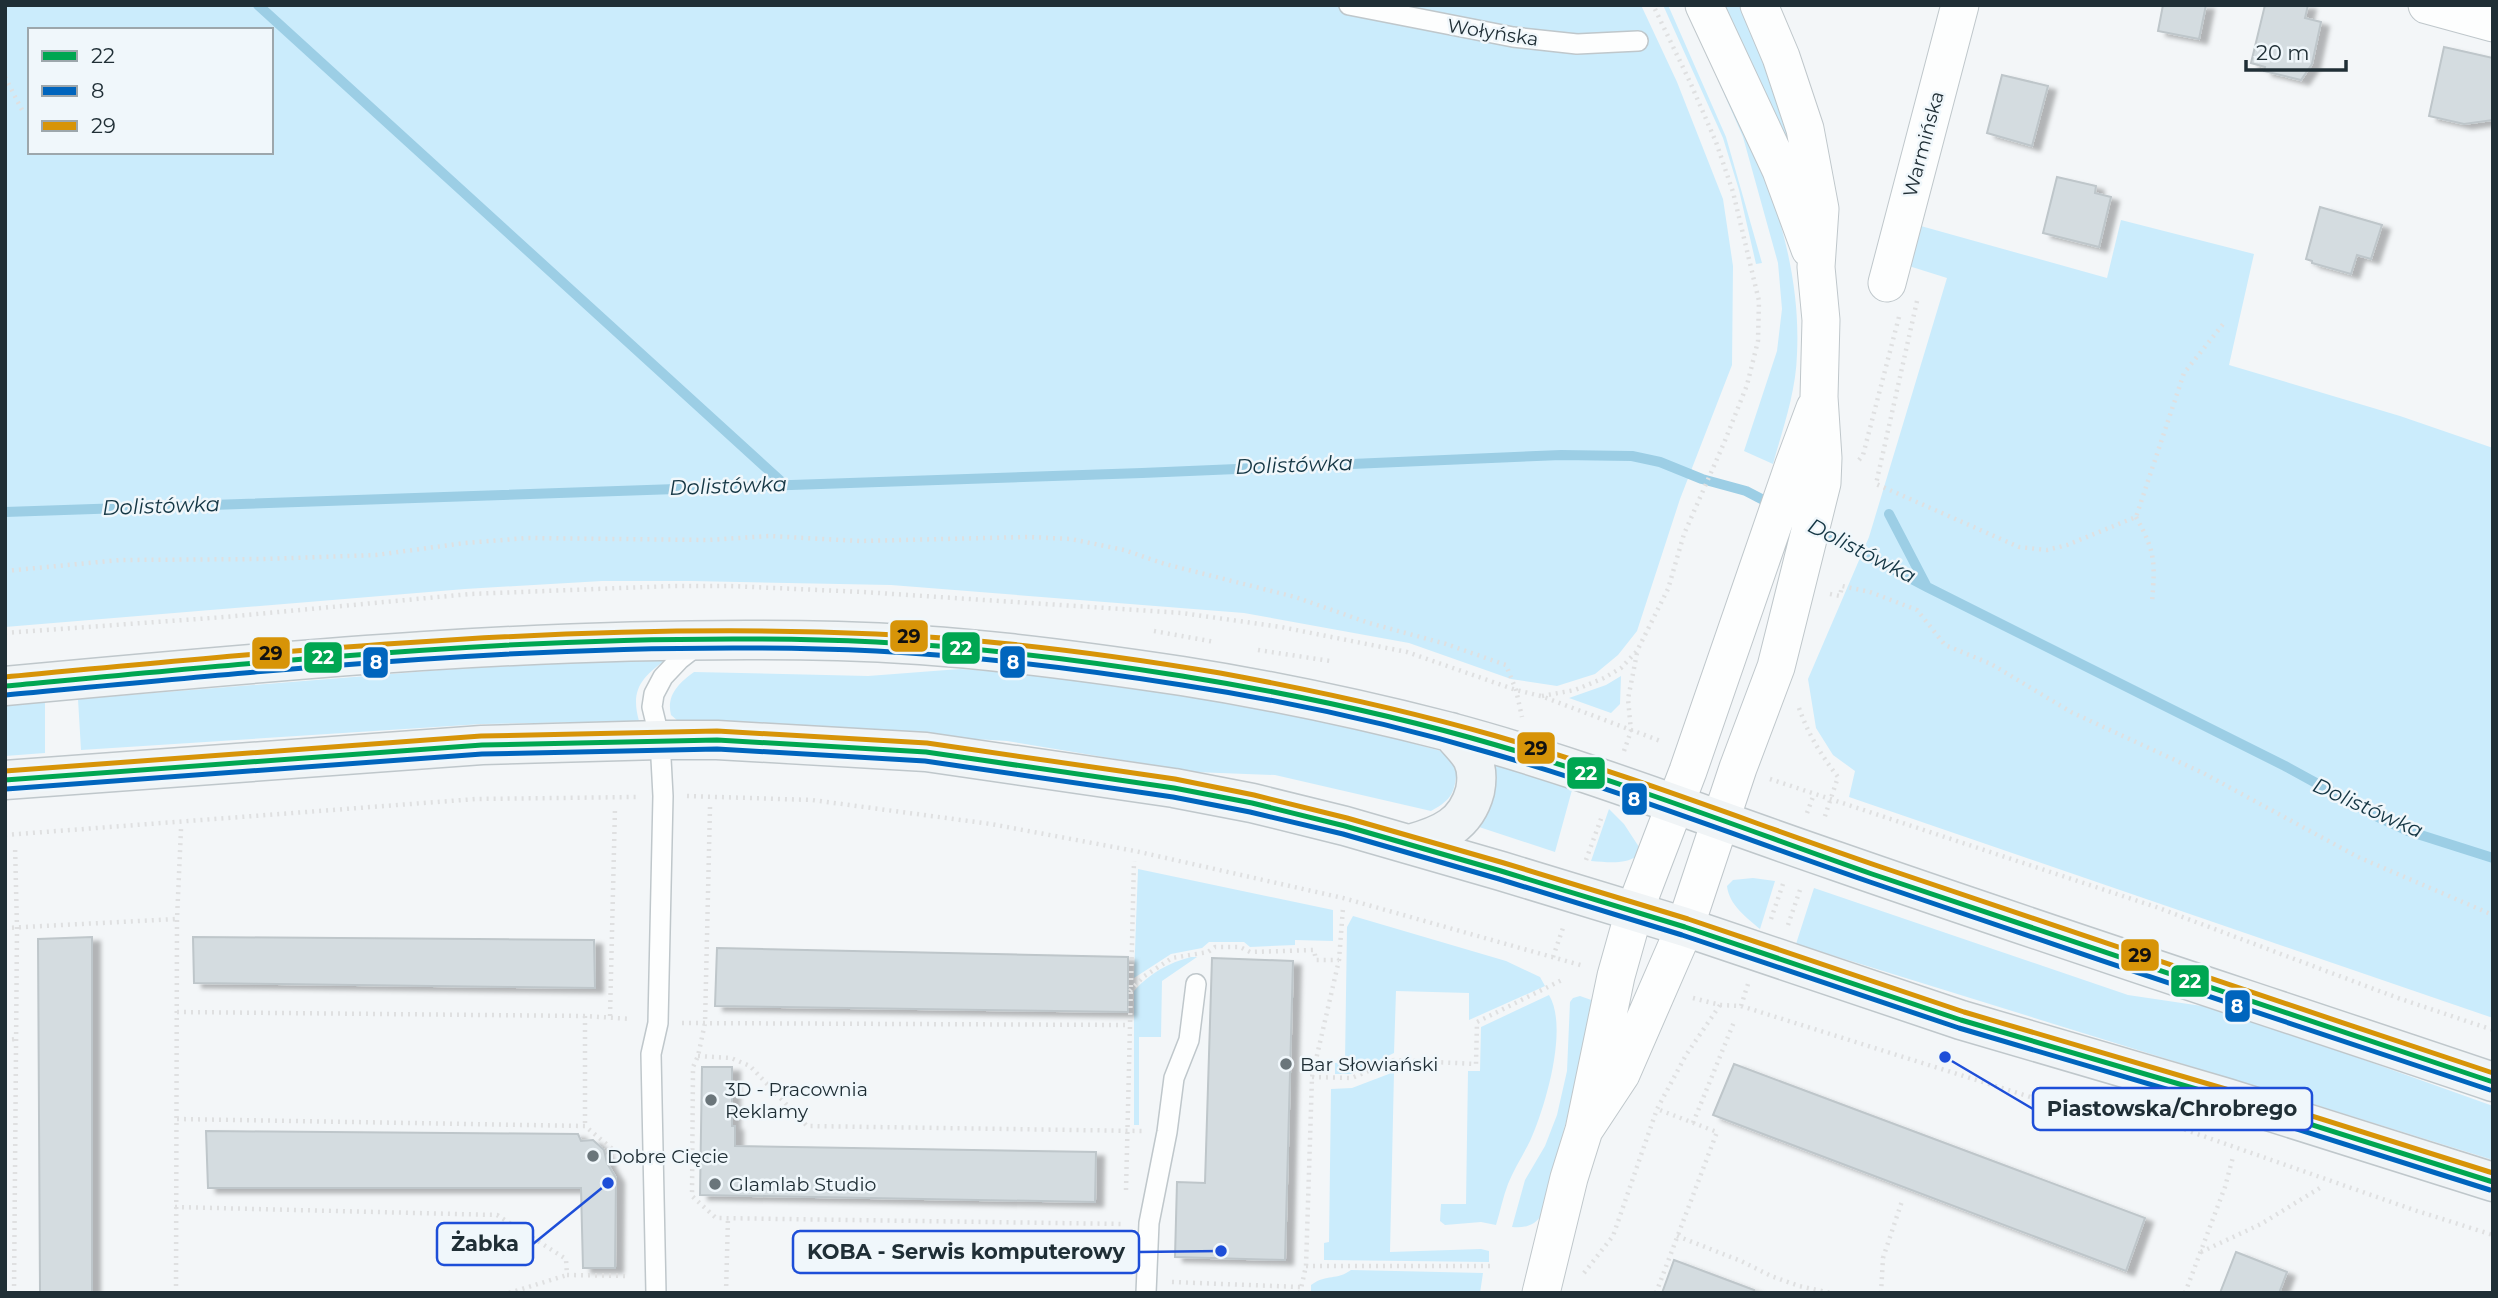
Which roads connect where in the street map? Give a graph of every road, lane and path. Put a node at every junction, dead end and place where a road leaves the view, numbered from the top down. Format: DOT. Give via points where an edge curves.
graph roads {
  1 [pos="1349,5"];
  2 [pos="1653,5"];
  3 [pos="1704,5"];
  4 [pos="1759,5"];
  5 [pos="1960,5"];
  6 [pos="2427,5"];
  7 [pos="2493,23"];
  8 [pos="1638,41"];
  9 [pos="5,77"];
  10 [pos="22,110"];
  11 [pos="1897,247"];
  12 [pos="1816,267"];
  13 [pos="1893,297"];
  14 [pos="2224,323"];
  15 [pos="1856,464"];
  16 [pos="1807,475"];
  17 [pos="2136,517"];
  18 [pos="5,570"];
  19 [pos="1812,579"];
  20 [pos="2152,603"];
  21 [pos="1154,631"];
  22 [pos="708,639"];
  23 [pos="1222,643"];
  24 [pos="1249,648"];
  25 [pos="1637,651"];
  26 [pos="1330,661"];
  27 [pos="5,686"];
  28 [pos="1516,690"];
  29 [pos="1541,696"];
  30 [pos="1524,724"];
  31 [pos="1631,731"];
  32 [pos="1451,732"];
  33 [pos="660,740"];
  34 [pos="1695,753"];
  35 [pos="1738,768"];
  36 [pos="5,780"];
  37 [pos="1613,783"];
  38 [pos="1814,794"];
  39 [pos="663,796"];
  40 [pos="1675,806"];
  41 [pos="710,807"];
  42 [pos="615,808"];
  43 [pos="1722,821"];
  44 [pos="181,829"];
  45 [pos="5,835"];
  46 [pos="1410,844"];
  47 [pos="15,845"];
  48 [pos="1795,847"];
  49 [pos="1134,861"];
  50 [pos="1575,895"];
  51 [pos="1343,908"];
  52 [pos="1634,912"];
  53 [pos="2493,915"];
  54 [pos="177,919"];
  55 [pos="17,928"];
  56 [pos="1685,928"];
  57 [pos="5,929"];
  58 [pos="1759,952"];
  59 [pos="1553,957"];
  60 [pos="1339,960"];
  61 [pos="1616,976"];
  62 [pos="1564,979"];
  63 [pos="1196,984"];
  64 [pos="1658,988"];
  65 [pos="1129,992"];
  66 [pos="1720,1005"];
  67 [pos="1741,1006"];
  68 [pos="584,1016"];
  69 [pos="610,1016"];
  70 [pos="1734,1022"];
  71 [pos="2493,1030"];
  72 [pos="16,1039"];
  73 [pos="5,1040"];
  74 [pos="698,1056"];
  75 [pos="1312,1077"];
  76 [pos="2493,1082"];
  77 [pos="1657,1109"];
  78 [pos="177,1119"];
  79 [pos="1693,1124"];
  80 [pos="585,1126"];
  81 [pos="1584,1130"];
  82 [pos="1127,1131"];
  83 [pos="1167,1132"];
  84 [pos="2233,1157"];
  85 [pos="653,1164"];
  86 [pos="2493,1182"];
  87 [pos="2323,1186"];
  88 [pos="1902,1200"];
  89 [pos="175,1207"];
  90 [pos="728,1217"];
  91 [pos="1149,1223"];
  92 [pos="1126,1224"];
  93 [pos="2493,1235"];
  94 [pos="1677,1236"];
  95 [pos="1125,1237"];
  96 [pos="2200,1252"];
  97 [pos="1306,1266"];
  98 [pos="1491,1266"];
  99 [pos="567,1275"];
  100 [pos="1578,1280"];
  101 [pos="655,1284"];
  102 [pos="1146,1287"];
  103 [pos="1300,1290"];
  104 [pos="14,1293"];
  105 [pos="176,1293"];
  106 [pos="509,1293"];
  107 [pos="726,1293"];
  108 [pos="1541,1293"];
  109 [pos="1656,1293"];
  110 [pos="1831,1293"];
  111 [pos="1881,1293"];
  112 [pos="2185,1293"];
  1 -- 8 [label="lane, Wołyńska" via="1513,37 1577,44"];
  2 -- 25 [label="path" via="1716,142 1759,301 1758,341 1746,385 1684,534 1668,589"];
  3 -- 12 [label="street" via="1781,170"];
  4 -- 12 [label="street" via="1781,57 1810,150 1820,209"];
  5 -- 11 [label="street, Warmińska"];
  6 -- 7 [label="street"];
  9 -- 10 [label="path"];
  11 -- 13 [label="street, Warmińska"];
  11 -- 17 [label="path" via="1915,280 1917,306 1876,484 2019,547 2047,550"];
  12 -- 16 [label="street" via="1821,320 1819,397"];
  13 -- 15 [label="path" via="1863,456"];
  14 -- 17 [label="path" via="2184,373"];
  16 -- 19 [label="street"];
  16 -- 34 [label="street" via="1764,550"];
  17 -- 20 [label="path" via="2150,543 2155,567"];
  18 -- 28 [label="path" via="120,560 376,555 527,538 1071,539 1295,597 1446,644 1506,665"];
  19 -- 35 [label="street"];
  19 -- 53 [label="path" via="1839,596 1842,586 1917,610 1945,645 1991,664 2071,712 2203,773 2358,857"];
  21 -- 23 [label="path"];
  22 -- 27 [label="main road" via="459,649"];
  22 -- 32 [label="main road" via="845,641 1074,662 1242,686"];
  22 -- 33 [label="lane" via="680,659 654,694 652,707"];
  24 -- 26 [label="path"];
  25 -- 29 [label="path" via="1604,678 1575,690"];
  25 -- 31 [label="path" via="1628,699"];
  28 -- 29 [label="path"];
  28 -- 30 [label="path"];
  29 -- 31 [label="path"];
  31 -- 34 [label="path"];
  31 -- 37 [label="path"];
  32 -- 37 [label="main road"];
  32 -- 46 [label="main road" via="1472,759 1477,782 1470,807 1458,822 1434,838"];
  33 -- 36 [label="main road" via="482,745"];
  33 -- 39 [label="lane"];
  33 -- 46 [label="main road" via="926,752 1187,790"];
  34 -- 40 [label="street"];
  35 -- 38 [label="path"];
  35 -- 43 [label="street"];
  37 -- 40 [label="main road"];
  37 -- 50 [label="path"];
  38 -- 48 [label="path"];
  38 -- 71 [label="path" via="2156,907"];
  39 -- 45 [label="path" via="476,799"];
  39 -- 59 [label="path" via="812,800 990,824 1343,898"];
  39 -- 85 [label="lane" via="658,1023 651,1054"];
  40 -- 43 [label="main road"];
  40 -- 52 [label="street"];
  41 -- 74 [label="path" via="705,1023"];
  42 -- 69 [label="path"];
  43 -- 48 [label="main road"];
  43 -- 56 [label="street"];
  44 -- 54 [label="path"];
  46 -- 50 [label="main road"];
  47 -- 55 [label="path"];
  48 -- 58 [label="path"];
  48 -- 76 [label="main road"];
  49 -- 65 [label="path"];
  50 -- 52 [label="main road"];
  50 -- 59 [label="path"];
  51 -- 60 [label="path"];
  52 -- 56 [label="main road"];
  52 -- 61 [label="street"];
  54 -- 55 [label="path"];
  54 -- 78 [label="path"];
  55 -- 57 [label="path"];
  55 -- 72 [label="path"];
  56 -- 58 [label="main road"];
  56 -- 64 [label="street"];
  58 -- 67 [label="path"];
  58 -- 86 [label="main road" via="1961,1020"];
  59 -- 61 [label="path"];
  60 -- 65 [label="path" via="1316,960 1314,950 1250,952 1240,947 1215,947 1172,958"];
  60 -- 75 [label="path"];
  61 -- 81 [label="street"];
  62 -- 75 [label="path" via="1477,1022 1476,1064 1394,1060 1352,1078"];
  63 -- 83 [label="lane" via="1189,1040 1174,1078"];
  64 -- 66 [label="path"];
  64 -- 81 [label="street" via="1621,1074"];
  65 -- 82 [label="path"];
  66 -- 67 [label="path"];
  66 -- 77 [label="path"];
  67 -- 93 [label="path" via="2075,1111 2146,1116"];
  68 -- 80 [label="path"];
  70 -- 79 [label="path"];
  72 -- 73 [label="path"];
  72 -- 104 [label="path"];
  74 -- 82 [label="path" via="731,1058 750,1066 807,1126"];
  74 -- 90 [label="path" via="693,1067 692,1196 716,1218"];
  75 -- 97 [label="path"];
  77 -- 79 [label="path"];
  77 -- 100 [label="path" via="1613,1236"];
  78 -- 80 [label="path"];
  78 -- 89 [label="path"];
  79 -- 94 [label="path" via="1717,1132"];
  80 -- 85 [label="path" via="622,1157"];
  81 -- 108 [label="street"];
  82 -- 83 [label="path"];
  82 -- 92 [label="path"];
  83 -- 91 [label="lane"];
  84 -- 96 [label="path"];
  85 -- 101 [label="lane"];
  87 -- 96 [label="path" via="2261,1224"];
  88 -- 111 [label="path" via="1883,1258"];
  89 -- 99 [label="path" via="497,1215 566,1259"];
  89 -- 105 [label="path"];
  90 -- 92 [label="path"];
  90 -- 107 [label="path"];
  91 -- 92 [label="path"];
  91 -- 102 [label="lane"];
  92 -- 95 [label="path"];
  94 -- 109 [label="path"];
  94 -- 110 [label="path" via="1771,1276"];
  96 -- 112 [label="path"];
  97 -- 98 [label="path"];
  97 -- 103 [label="path"];
  99 -- 101 [label="path"];
  99 -- 106 [label="path"];
  102 -- 103 [label="path"];
}
